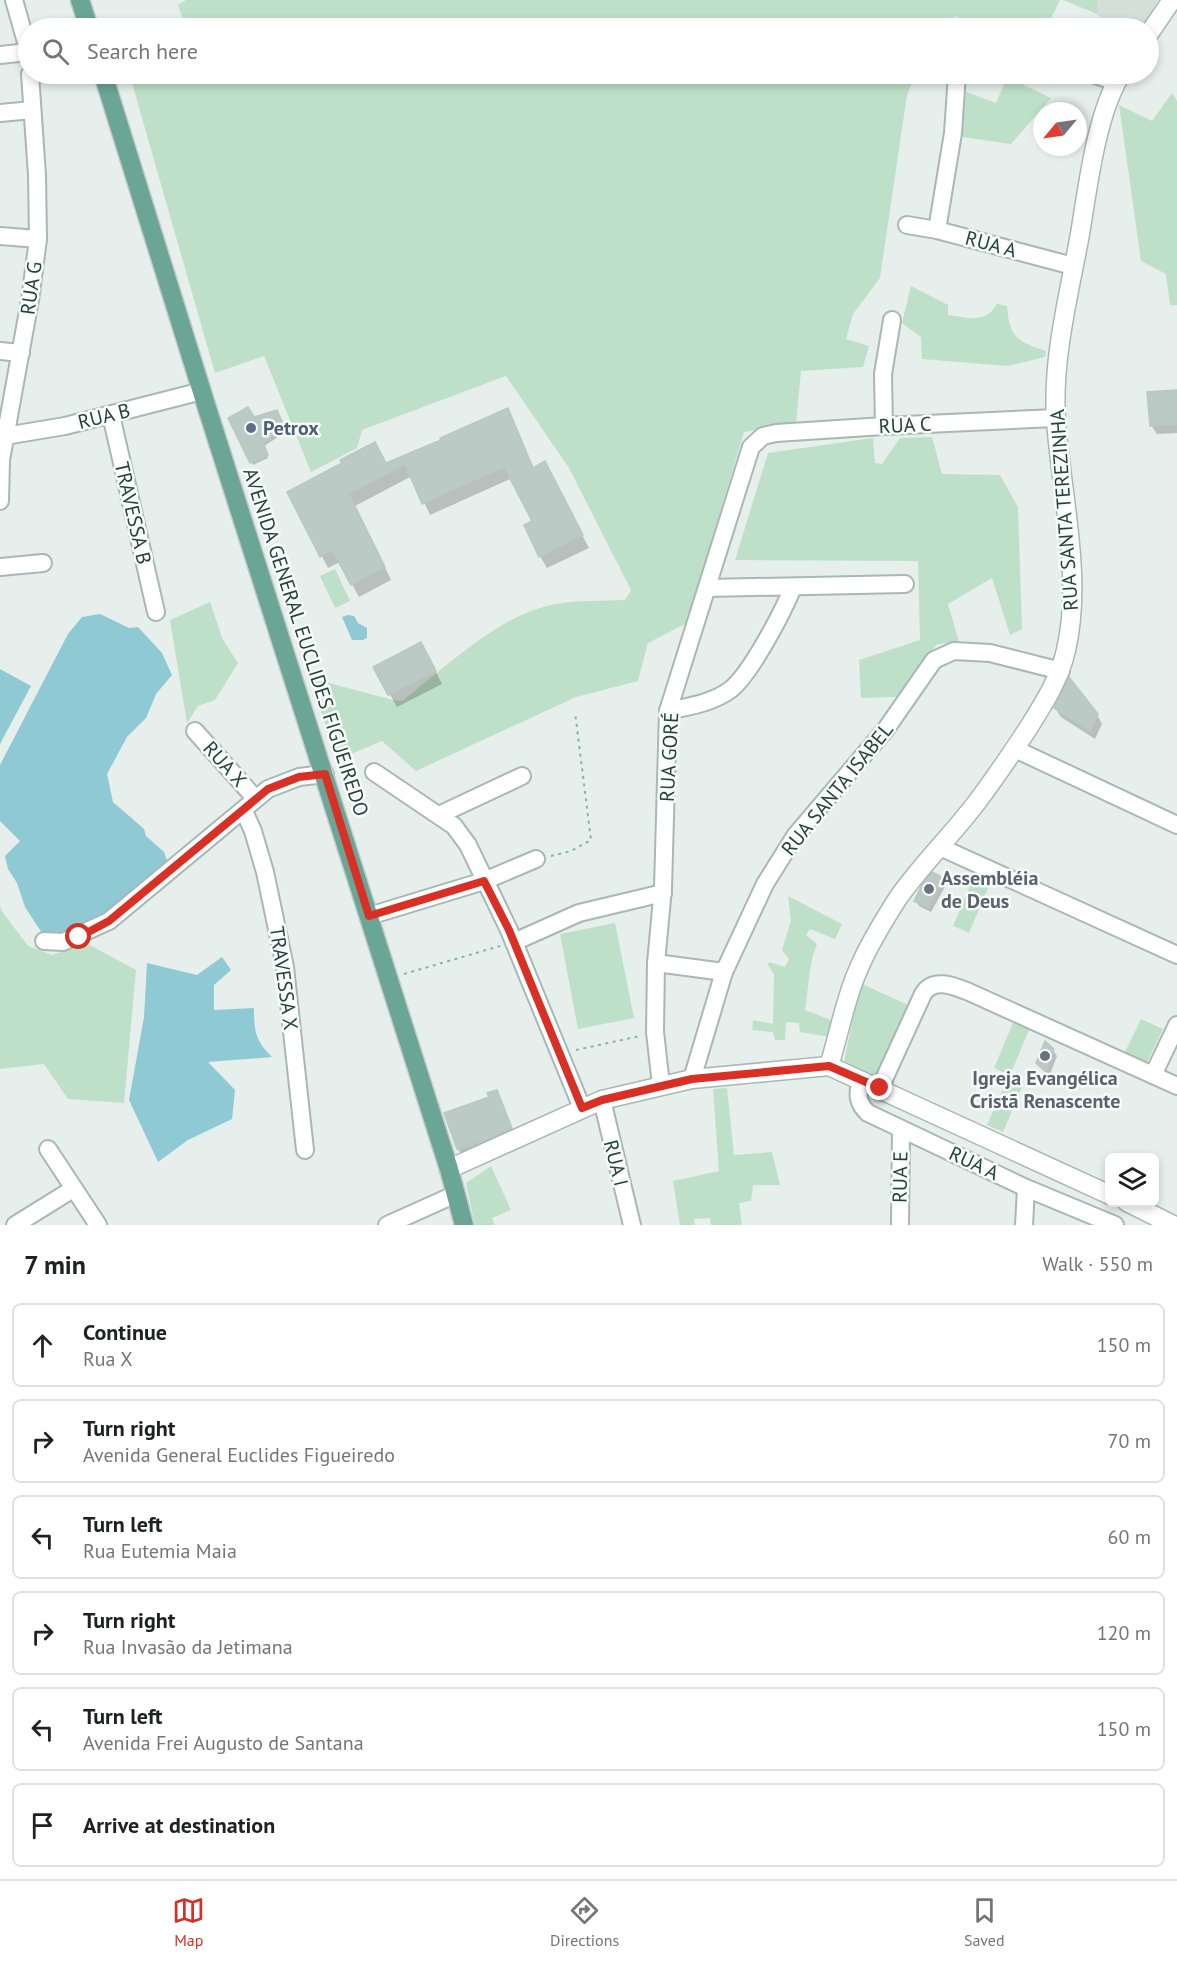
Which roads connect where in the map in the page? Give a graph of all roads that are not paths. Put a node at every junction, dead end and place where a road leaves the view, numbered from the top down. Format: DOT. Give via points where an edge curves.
graph roads {
  1 [pos="15,0"];
  2 [pos="80,0"];
  3 [pos="1172,0"];
  4 [pos="20,18"];
  5 [pos="86,18"];
  6 [pos="1159,20"];
  7 [pos="18,52"];
  8 [pos="0,55"];
  9 [pos="31,84"];
  10 [pos="106,84"];
  11 [pos="956,84"];
  12 [pos="1116,84"];
  13 [pos="32,110"];
  14 [pos="0,113"];
  15 [pos="907,225"];
  16 [pos="937,230"];
  17 [pos="0,236"];
  18 [pos="38,238"];
  19 [pos="1073,266"];
  20 [pos="892,320"];
  21 [pos="0,351"];
  22 [pos="21,353"];
  23 [pos="202,391"];
  24 [pos="111,415"];
  25 [pos="1056,418"];
  26 [pos="884,426"];
  27 [pos="4,436"];
  28 [pos="756,441"];
  29 [pos="0,460"];
  30 [pos="0,501"];
  31 [pos="43,563"];
  32 [pos="0,567"];
  33 [pos="906,584"];
  34 [pos="793,587"];
  35 [pos="707,588"];
  36 [pos="156,612"];
  37 [pos="1061,670"];
  38 [pos="669,711"];
  39 [pos="195,731"];
  40 [pos="1015,749"];
  41 [pos="374,772"];
  42 [pos="325,774"];
  43 [pos="522,776"];
  44 [pos="249,804"];
  45 [pos="440,815"];
  46 [pos="1177,825"];
  47 [pos="940,847"];
  48 [pos="536,859"];
  49 [pos="484,881"];
  50 [pos="663,893"];
  51 [pos="369,916"];
  52 [pos="44,941"];
  53 [pos="514,942"];
  54 [pos="1177,955"];
  55 [pos="656,963"];
  56 [pos="724,972"];
  57 [pos="1177,1025"];
  58 [pos="829,1066"];
  59 [pos="1153,1076"];
  60 [pos="692,1079"];
  61 [pos="861,1080"];
  62 [pos="661,1085"];
  63 [pos="1177,1086"];
  64 [pos="880,1088"];
  65 [pos="602,1100"];
  66 [pos="582,1108"];
  67 [pos="901,1129"];
  68 [pos="48,1149"];
  69 [pos="305,1150"];
  70 [pos="449,1169"];
  71 [pos="1026,1188"];
  72 [pos="73,1189"];
  73 [pos="1105,1193"];
  74 [pos="456,1194"];
  75 [pos="1135,1207"];
  76 [pos="15,1225"];
  77 [pos="98,1225"];
  78 [pos="387,1225"];
  79 [pos="464,1225"];
  80 [pos="632,1225"];
  81 [pos="900,1225"];
  82 [pos="1024,1225"];
  83 [pos="1115,1225"];
  84 [pos="1173,1225"];
  1 -- 4 [label="street"];
  2 -- 5 [label="main road"];
  3 -- 6 [label="street"];
  7 -- 8 [label="street"];
  9 -- 13 [label="street, RUA G"];
  10 -- 23 [label="main road, AVENIDA GENERAL EUCLIDES FIGUEIREDO"];
  11 -- 16 [label="street"];
  12 -- 19 [label="street, RUA SANTA TEREZINHA" via="1097,142"];
  13 -- 14 [label="street"];
  13 -- 18 [label="street, RUA G"];
  15 -- 16 [label="street, RUA A"];
  16 -- 19 [label="street, RUA A"];
  17 -- 18 [label="street"];
  18 -- 22 [label="street, RUA G"];
  19 -- 25 [label="street, RUA SANTA TEREZINHA" via="1057,376"];
  20 -- 26 [label="street" via="883,374"];
  21 -- 22 [label="street"];
  22 -- 27 [label="street, RUA G"];
  23 -- 24 [label="street, RUA B"];
  23 -- 42 [label="main road, AVENIDA GENERAL EUCLIDES FIGUEIREDO"];
  24 -- 27 [label="street, RUA B"];
  24 -- 36 [label="street, TRAVESSA B"];
  25 -- 26 [label="street, RUA C"];
  25 -- 37 [label="street, RUA SANTA TEREZINHA" via="1071,601"];
  26 -- 28 [label="street, RUA C" via="776,433"];
  27 -- 29 [label="street, RUA G"];
  28 -- 35 [label="street, RUA GORÉ" via="749,451"];
  29 -- 30 [label="street, RUA G"];
  31 -- 32 [label="street"];
  33 -- 34 [label="street"];
  34 -- 35 [label="street"];
  34 -- 38 [label="street" via="786,606 737,684 710,700"];
  35 -- 38 [label="street, RUA GORÉ"];
  37 -- 40 [label="street, RUA SANTA TEREZINHA"];
  37 -- 56 [label="street, RUA SANTA ISABEL" via="970,652 954,651 934,660 886,729 785,850"];
  38 -- 50 [label="street, RUA GORÉ"];
  39 -- 44 [label="street, RUA X"];
  40 -- 46 [label="street"];
  40 -- 47 [label="street, RUA SANTA TEREZINHA"];
  41 -- 45 [label="street"];
  42 -- 44 [label="street, RUA X" via="290,779"];
  42 -- 51 [label="main road, AVENIDA GENERAL EUCLIDES FIGUEIREDO"];
  43 -- 45 [label="street"];
  44 -- 52 [label="street, RUA X" via="109,921 63,942"];
  44 -- 69 [label="street, TRAVESSA X" via="285,967"];
  45 -- 49 [label="street" via="460,833"];
  47 -- 54 [label="street"];
  47 -- 58 [label="street, RUA SANTA TEREZINHA" via="899,897 858,969"];
  48 -- 49 [label="street"];
  49 -- 51 [label="street"];
  49 -- 53 [label="street"];
  50 -- 53 [label="street" via="579,914"];
  50 -- 55 [label="street, RUA GORÉ"];
  51 -- 70 [label="main road, AVENIDA GENERAL EUCLIDES FIGUEIREDO"];
  53 -- 66 [label="street"];
  55 -- 56 [label="street"];
  55 -- 62 [label="street, RUA GORÉ" via="655,1032"];
  56 -- 60 [label="street, RUA SANTA ISABEL"];
  57 -- 59 [label="street"];
  58 -- 60 [label="street"];
  58 -- 61 [label="street"];
  59 -- 63 [label="street"];
  59 -- 64 [label="street" via="969,992 939,984 927,987 923,994"];
  60 -- 62 [label="street"];
  61 -- 64 [label="street"];
  61 -- 67 [label="street, RUA A" via="861,1107"];
  62 -- 65 [label="street"];
  64 -- 73 [label="street"];
  65 -- 66 [label="street"];
  65 -- 80 [label="street, RUA I"];
  66 -- 70 [label="street"];
  67 -- 71 [label="street, RUA A"];
  67 -- 81 [label="street, RUA E"];
  68 -- 72 [label="street"];
  70 -- 74 [label="main road, AVENIDA GENERAL EUCLIDES FIGUEIREDO"];
  71 -- 82 [label="street"];
  71 -- 83 [label="street, RUA A"];
  72 -- 76 [label="street"];
  72 -- 77 [label="street"];
  74 -- 78 [label="street"];
  74 -- 79 [label="main road, AVENIDA GENERAL EUCLIDES FIGUEIREDO"];
  75 -- 84 [label="street"];
}
